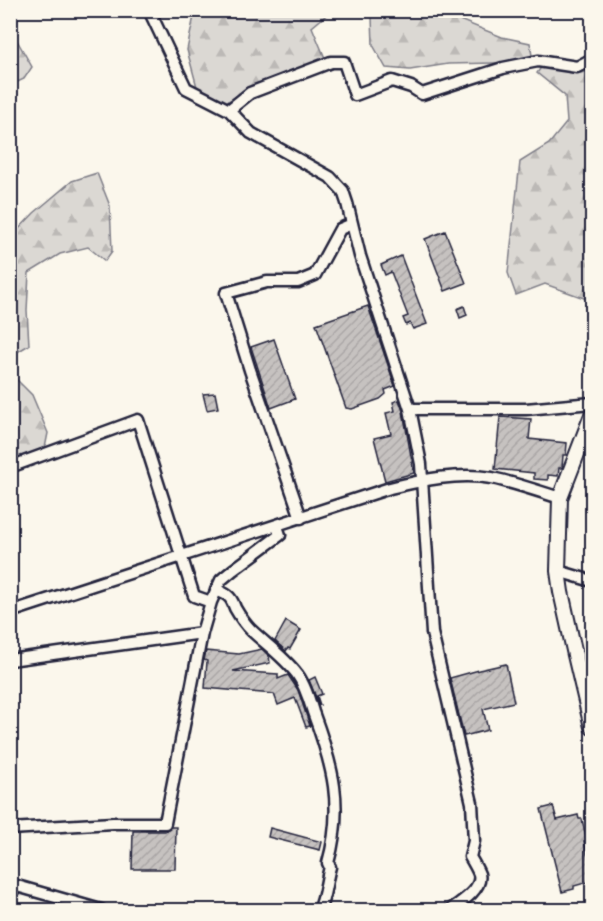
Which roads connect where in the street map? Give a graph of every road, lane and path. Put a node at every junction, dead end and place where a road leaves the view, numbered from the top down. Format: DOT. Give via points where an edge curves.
graph roads {
  1 [pos="149,10"];
  2 [pos="592,59"];
  3 [pos="229,110"];
  4 [pos="352,224"];
  5 [pos="592,403"];
  6 [pos="410,410"];
  7 [pos="592,415"];
  8 [pos="10,467"];
  9 [pos="422,480"];
  10 [pos="560,498"];
  11 [pos="301,518"];
  12 [pos="277,526"];
  13 [pos="182,556"];
  14 [pos="558,571"];
  15 [pos="592,581"];
  16 [pos="216,590"];
  17 [pos="211,602"];
  18 [pos="10,612"];
  19 [pos="202,633"];
  20 [pos="10,660"];
  21 [pos="592,727"];
  22 [pos="10,829"];
  23 [pos="10,884"];
  24 [pos="101,910"];
  25 [pos="319,910"];
  26 [pos="450,910"];
  1 -- 3 [label="street" via="186,88"];
  2 -- 3 [label="street" via="577,67 538,62 502,68 422,94 392,81 355,95 344,62 331,62 250,93"];
  3 -- 4 [label="street" via="251,133 330,177 342,191"];
  4 -- 6 [label="street"];
  4 -- 11 [label="street" via="340,230 315,275 298,282 267,282 226,294"];
  5 -- 6 [label="street" via="526,409"];
  6 -- 9 [label="street"];
  7 -- 10 [label="main road"];
  8 -- 13 [label="street" via="138,420"];
  9 -- 10 [label="street" via="492,478"];
  9 -- 11 [label="street"];
  9 -- 26 [label="street" via="432,633 472,803 474,841 470,857 480,876 478,886"];
  10 -- 14 [label="main road"];
  11 -- 12 [label="street"];
  12 -- 13 [label="street"];
  12 -- 16 [label="street" via="280,535 221,580"];
  13 -- 17 [label="street" via="194,596"];
  13 -- 18 [label="street"];
  14 -- 15 [label="street"];
  14 -- 21 [label="main road"];
  16 -- 17 [label="street"];
  16 -- 25 [label="street" via="230,597 250,628 298,675 328,754 336,811 330,867"];
  17 -- 19 [label="street"];
  19 -- 20 [label="street"];
  19 -- 22 [label="street" via="165,823"];
  23 -- 24 [label="street"];
}
